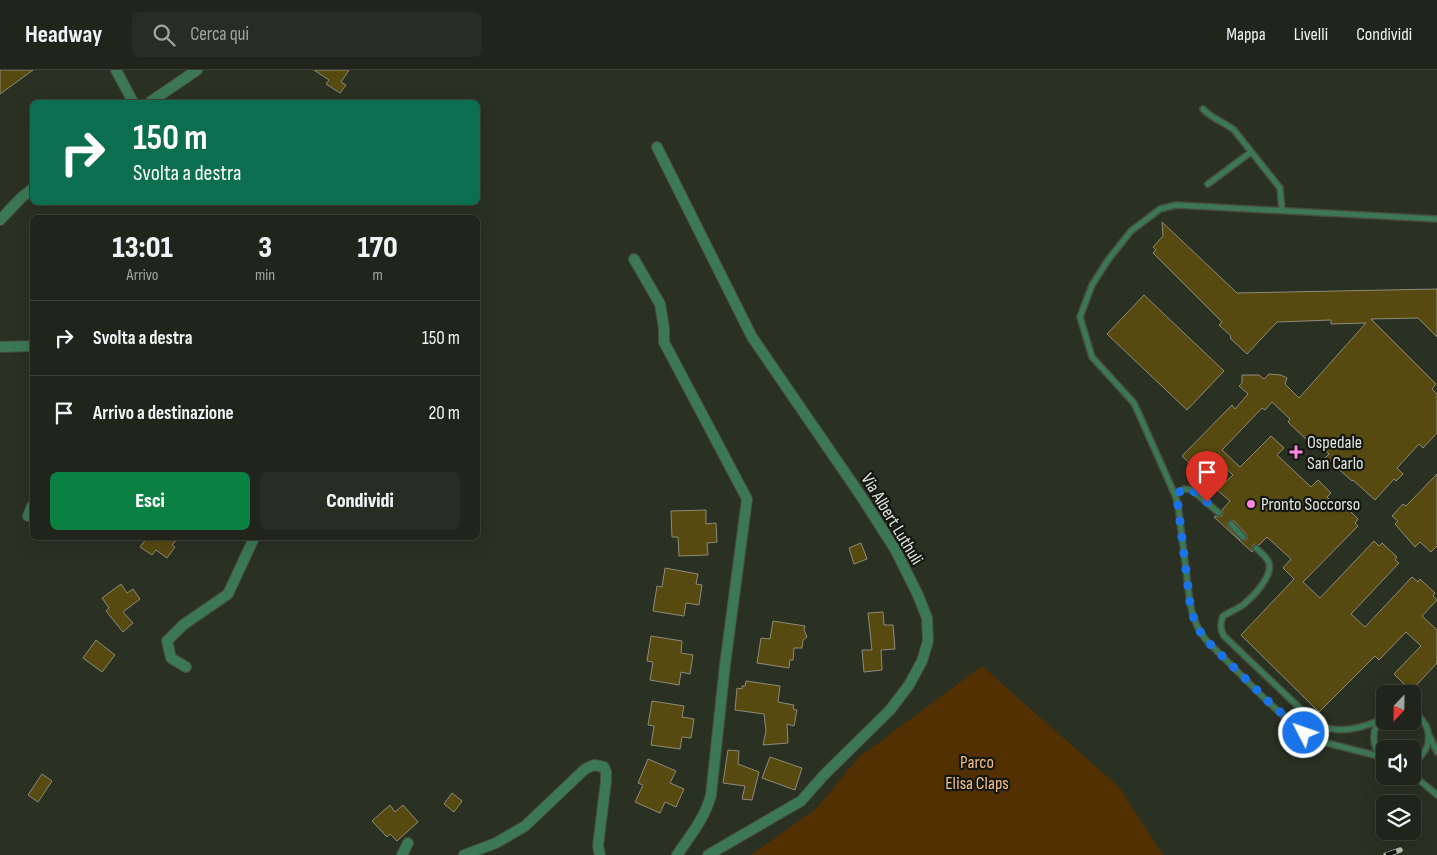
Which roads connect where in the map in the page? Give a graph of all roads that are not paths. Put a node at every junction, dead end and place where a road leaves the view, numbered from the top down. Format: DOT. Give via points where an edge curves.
graph roads {
  1 [pos="116,70"];
  2 [pos="197,70"];
  3 [pos="132,100"];
  4 [pos="153,100"];
  5 [pos="1203,109"];
  6 [pos="657,147"];
  7 [pos="1251,152"];
  8 [pos="1208,184"];
  9 [pos="30,191"];
  10 [pos="1282,210"];
  11 [pos="1437,219"];
  12 [pos="0,220"];
  13 [pos="634,259"];
  14 [pos="30,346"];
  15 [pos="0,347"];
  16 [pos="1175,495"];
  17 [pos="1219,513"];
  18 [pos="1231,524"];
  19 [pos="1243,536"];
  20 [pos="253,540"];
  21 [pos="1256,548"];
  22 [pos="186,667"];
  23 [pos="1421,717"];
  24 [pos="1376,722"];
  25 [pos="1376,728"];
  26 [pos="1430,737"];
  27 [pos="1376,748"];
  28 [pos="1437,752"];
  29 [pos="1376,756"];
  30 [pos="1421,757"];
  31 [pos="1421,782"];
  32 [pos="1437,795"];
  33 [pos="408,842"];
  34 [pos="402,855"];
  35 [pos="464,855"];
  36 [pos="600,855"];
  37 [pos="677,855"];
  38 [pos="708,855"];
  1 -- 3 [label="street"];
  2 -- 4 [label="street"];
  5 -- 7 [label="lane" via="1234,130"];
  6 -- 38 [label="street, Via Albert Luthuli" via="752,337 895,549 927,618 928,641 922,661 890,710 802,801"];
  7 -- 8 [label="lane"];
  7 -- 10 [label="lane" via="1280,188"];
  9 -- 12 [label="street"];
  10 -- 11 [label="lane"];
  10 -- 16 [label="lane" via="1176,205 1160,209 1131,231 1092,285 1080,317 1092,357 1134,403"];
  13 -- 37 [label="street" via="660,304 664,342 747,499 711,795 703,817"];
  14 -- 15 [label="street"];
  16 -- 17 [label="lane" via="1184,489 1192,490"];
  16 -- 29 [label="lane" via="1190,603 1206,640 1304,733 1327,743"];
  18 -- 19 [label="lane"];
  20 -- 22 [label="street" via="228,594 168,642 171,658"];
  21 -- 24 [label="lane" via="1268,561 1270,570 1253,596 1223,616 1220,630 1224,636 1319,725 1352,729"];
  23 -- 26 [label="lane"];
  25 -- 27 [label="lane"];
  26 -- 28 [label="lane"];
  26 -- 30 [label="lane"];
  31 -- 32 [label="lane"];
  33 -- 34 [label="street"];
  35 -- 36 [label="street" via="496,843 525,826 585,769 594,765 604,767 606,772 598,846"];
}
